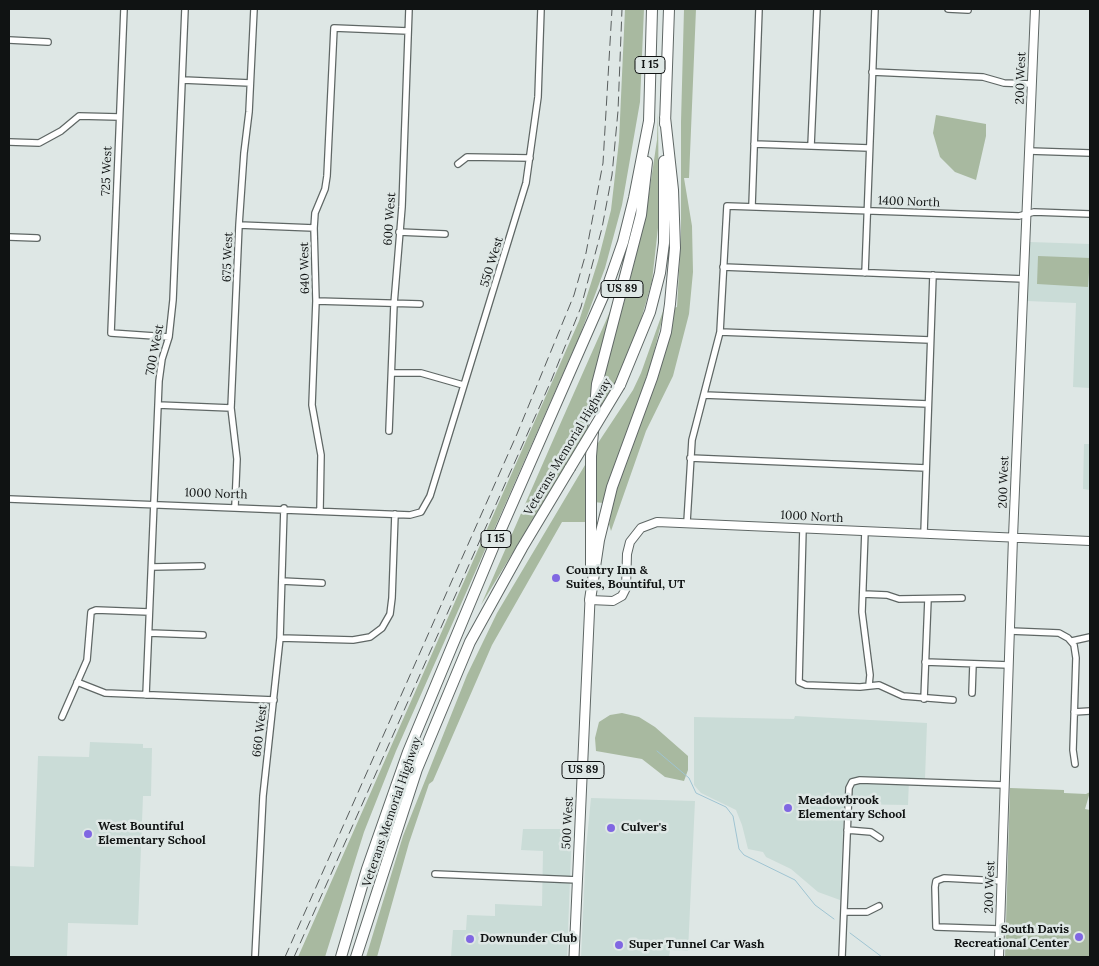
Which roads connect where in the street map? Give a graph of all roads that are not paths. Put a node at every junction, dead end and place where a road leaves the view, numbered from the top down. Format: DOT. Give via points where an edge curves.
graph roads {
  1 [pos="124,9"];
  2 [pos="185,9"];
  3 [pos="254,9"];
  4 [pos="409,9"];
  5 [pos="541,9"];
  6 [pos="652,9"];
  7 [pos="669,9"];
  8 [pos="759,9"];
  9 [pos="817,9"];
  10 [pos="875,9"];
  11 [pos="948,9"];
  12 [pos="1035,9"];
  13 [pos="968,10"];
  14 [pos="408,31"];
  15 [pos="9,40"];
  16 [pos="48,42"];
  17 [pos="872,72"];
  18 [pos="183,80"];
  19 [pos="250,83"];
  20 [pos="1032,84"];
  21 [pos="119,117"];
  22 [pos="665,117"];
  23 [pos="649,121"];
  24 [pos="9,142"];
  25 [pos="754,144"];
  26 [pos="811,146"];
  27 [pos="870,148"];
  28 [pos="1029,151"];
  29 [pos="1090,153"];
  30 [pos="530,158"];
  31 [pos="458,164"];
  32 [pos="752,206"];
  33 [pos="867,210"];
  34 [pos="1090,214"];
  35 [pos="1026,215"];
  36 [pos="239,226"];
  37 [pos="314,228"];
  38 [pos="399,232"];
  39 [pos="445,234"];
  40 [pos="9,237"];
  41 [pos="37,238"];
  42 [pos="723,267"];
  43 [pos="865,273"];
  44 [pos="933,275"];
  45 [pos="1024,279"];
  46 [pos="316,301"];
  47 [pos="394,304"];
  48 [pos="420,304"];
  49 [pos="720,332"];
  50 [pos="169,337"];
  51 [pos="930,340"];
  52 [pos="392,373"];
  53 [pos="463,385"];
  54 [pos="704,395"];
  55 [pos="928,404"];
  56 [pos="158,406"];
  57 [pos="232,408"];
  58 [pos="389,431"];
  59 [pos="690,458"];
  60 [pos="926,468"];
  61 [pos="9,499"];
  62 [pos="154,503"];
  63 [pos="235,506"];
  64 [pos="284,508"];
  65 [pos="320,510"];
  66 [pos="421,512"];
  67 [pos="395,514"];
  68 [pos="687,522"];
  69 [pos="803,528"];
  70 [pos="865,530"];
  71 [pos="924,533"];
  72 [pos="1013,537"];
  73 [pos="1090,541"];
  74 [pos="202,566"];
  75 [pos="152,567"];
  76 [pos="282,581"];
  77 [pos="322,583"];
  78 [pos="863,594"];
  79 [pos="962,598"];
  80 [pos="928,599"];
  81 [pos="590,600"];
  82 [pos="149,612"];
  83 [pos="1010,631"];
  84 [pos="149,633"];
  85 [pos="203,635"];
  86 [pos="1090,637"];
  87 [pos="280,638"];
  88 [pos="1072,641"];
  89 [pos="926,662"];
  90 [pos="973,664"];
  91 [pos="1009,665"];
  92 [pos="77,682"];
  93 [pos="869,685"];
  94 [pos="972,693"];
  95 [pos="146,695"];
  96 [pos="924,698"];
  97 [pos="274,700"];
  98 [pos="953,700"];
  99 [pos="1090,711"];
  100 [pos="1074,712"];
  101 [pos="62,717"];
  102 [pos="1075,764"];
  103 [pos="1005,785"];
  104 [pos="847,830"];
  105 [pos="880,838"];
  106 [pos="435,874"];
  107 [pos="578,880"];
  108 [pos="1002,881"];
  109 [pos="879,906"];
  110 [pos="844,912"];
  111 [pos="1000,929"];
  112 [pos="255,957"];
  113 [pos="341,957"];
  114 [pos="356,957"];
  115 [pos="574,957"];
  116 [pos="842,957"];
  117 [pos="999,957"];
  1 -- 21 [label="street, 725 West"];
  2 -- 18 [label="street, 700 West"];
  3 -- 19 [label="street, 675 West"];
  4 -- 14 [label="street, 600 West"];
  5 -- 30 [label="street, 550 West" via="538,98"];
  6 -- 23 [label="highway, Veterans Memorial Highway / I 15"];
  7 -- 22 [label="highway, Veterans Memorial Highway / I 15"];
  8 -- 25 [label="street"];
  9 -- 26 [label="street"];
  10 -- 17 [label="street"];
  11 -- 13 [label="street"];
  12 -- 20 [label="main road, 200 West"];
  14 -- 37 [label="street, 640 West" via="334,28 327,176 315,213"];
  14 -- 38 [label="street, 600 West"];
  15 -- 16 [label="street"];
  17 -- 20 [label="street" via="983,77 1004,83"];
  17 -- 27 [label="street"];
  18 -- 19 [label="street"];
  18 -- 50 [label="street, 700 West"];
  19 -- 36 [label="street, 675 West"];
  20 -- 28 [label="main road, 200 West"];
  21 -- 24 [label="street" via="78,116 61,131 39,143"];
  21 -- 50 [label="street, 725 West" via="111,333"];
  22 -- 81 [label="highway, US 89" via="674,190 675,248 666,332 612,487"];
  22 -- 114 [label="highway, Veterans Memorial Highway / I 15, bridge" via="664,243 650,312 620,385 517,556 470,642 417,770"];
  23 -- 81 [label="highway, US 89" via="641,215 602,360 594,411"];
  23 -- 113 [label="highway, Veterans Memorial Highway / I 15" via="634,198 608,285 408,752 367,869"];
  25 -- 26 [label="street"];
  25 -- 32 [label="street"];
  26 -- 27 [label="street"];
  27 -- 33 [label="street"];
  28 -- 29 [label="street"];
  28 -- 35 [label="main road, 200 West"];
  30 -- 31 [label="street" via="466,156"];
  30 -- 53 [label="street, 550 West" via="506,251"];
  32 -- 33 [label="street, 1400 North"];
  32 -- 42 [label="street, 1400 North" via="727,206"];
  33 -- 35 [label="street, 1400 North"];
  33 -- 43 [label="street"];
  34 -- 35 [label="street, 1400 North" via="1034,212"];
  35 -- 45 [label="main road, 200 West"];
  36 -- 37 [label="street"];
  36 -- 57 [label="street, 675 West"];
  37 -- 46 [label="street, 640 West"];
  38 -- 39 [label="street"];
  38 -- 47 [label="street, 600 West"];
  40 -- 41 [label="street"];
  42 -- 43 [label="street"];
  42 -- 49 [label="street"];
  43 -- 44 [label="street"];
  44 -- 45 [label="street"];
  44 -- 51 [label="street"];
  45 -- 72 [label="main road, 200 West"];
  46 -- 47 [label="street"];
  46 -- 65 [label="street, 640 West" via="312,405 320,455"];
  47 -- 48 [label="street"];
  47 -- 52 [label="street, 600 West"];
  49 -- 51 [label="street"];
  49 -- 54 [label="street"];
  50 -- 56 [label="street, 700 West" via="162,359"];
  51 -- 55 [label="street"];
  52 -- 53 [label="street" via="422,374"];
  52 -- 58 [label="street, 600 West"];
  53 -- 66 [label="street, 550 West" via="430,496"];
  54 -- 55 [label="street"];
  54 -- 59 [label="street"];
  55 -- 60 [label="street"];
  56 -- 57 [label="street"];
  56 -- 62 [label="street, 700 West"];
  57 -- 63 [label="street, 675 West"];
  59 -- 60 [label="street"];
  59 -- 68 [label="street"];
  60 -- 71 [label="street"];
  61 -- 62 [label="street, 1000 North"];
  62 -- 63 [label="street, 1000 North"];
  62 -- 75 [label="street, 700 West"];
  63 -- 64 [label="street, 1000 North"];
  64 -- 65 [label="street, 1000 North"];
  64 -- 76 [label="street, 660 West"];
  65 -- 67 [label="street, 1000 North"];
  66 -- 67 [label="street, 1000 North"];
  67 -- 87 [label="street" via="392,598 390,614 382,628 370,637 353,640"];
  68 -- 69 [label="main road, 1000 North"];
  68 -- 81 [label="main road, 1000 North" via="657,522 641,528 628,549 626,588 622,596 613,601"];
  69 -- 70 [label="main road, 1000 North"];
  69 -- 93 [label="street" via="799,682 806,686 860,688"];
  70 -- 71 [label="main road, 1000 North"];
  70 -- 78 [label="street"];
  71 -- 72 [label="main road, 1000 North"];
  72 -- 73 [label="main road, 1000 North"];
  72 -- 83 [label="main road, 200 West"];
  74 -- 75 [label="street"];
  75 -- 82 [label="street, 700 West"];
  76 -- 77 [label="street"];
  76 -- 87 [label="street, 660 West"];
  78 -- 80 [label="street"];
  78 -- 93 [label="street" via="862,617"];
  79 -- 80 [label="street"];
  80 -- 89 [label="street"];
  81 -- 107 [label="main road, 500 West / US 89"];
  82 -- 84 [label="street, 700 West"];
  82 -- 92 [label="street" via="91,612 87,660"];
  83 -- 88 [label="street" via="1054,633"];
  83 -- 91 [label="main road, 200 West"];
  84 -- 85 [label="street"];
  84 -- 95 [label="street, 700 West"];
  86 -- 88 [label="street"];
  87 -- 97 [label="street, 660 West"];
  88 -- 100 [label="street" via="1076,658"];
  89 -- 90 [label="street"];
  89 -- 96 [label="street"];
  90 -- 91 [label="street"];
  90 -- 94 [label="street"];
  91 -- 103 [label="main road, 200 West"];
  92 -- 95 [label="street" via="105,693"];
  92 -- 101 [label="street"];
  93 -- 96 [label="street" via="879,685 903,696"];
  95 -- 97 [label="street"];
  96 -- 98 [label="street"];
  97 -- 112 [label="street, 660 West" via="263,796"];
  99 -- 100 [label="street"];
  100 -- 102 [label="street"];
  103 -- 104 [label="street" via="852,782"];
  103 -- 108 [label="main road, 200 West"];
  104 -- 105 [label="street" via="871,832"];
  104 -- 110 [label="street"];
  106 -- 107 [label="street"];
  107 -- 115 [label="main road, 500 West / US 89"];
  108 -- 111 [label="main road, 200 West"];
  108 -- 111 [label="street" via="944,878 936,881 934,887 936,927"];
  109 -- 110 [label="street" via="867,912"];
  110 -- 116 [label="street"];
  111 -- 117 [label="main road, 200 West"];
}
